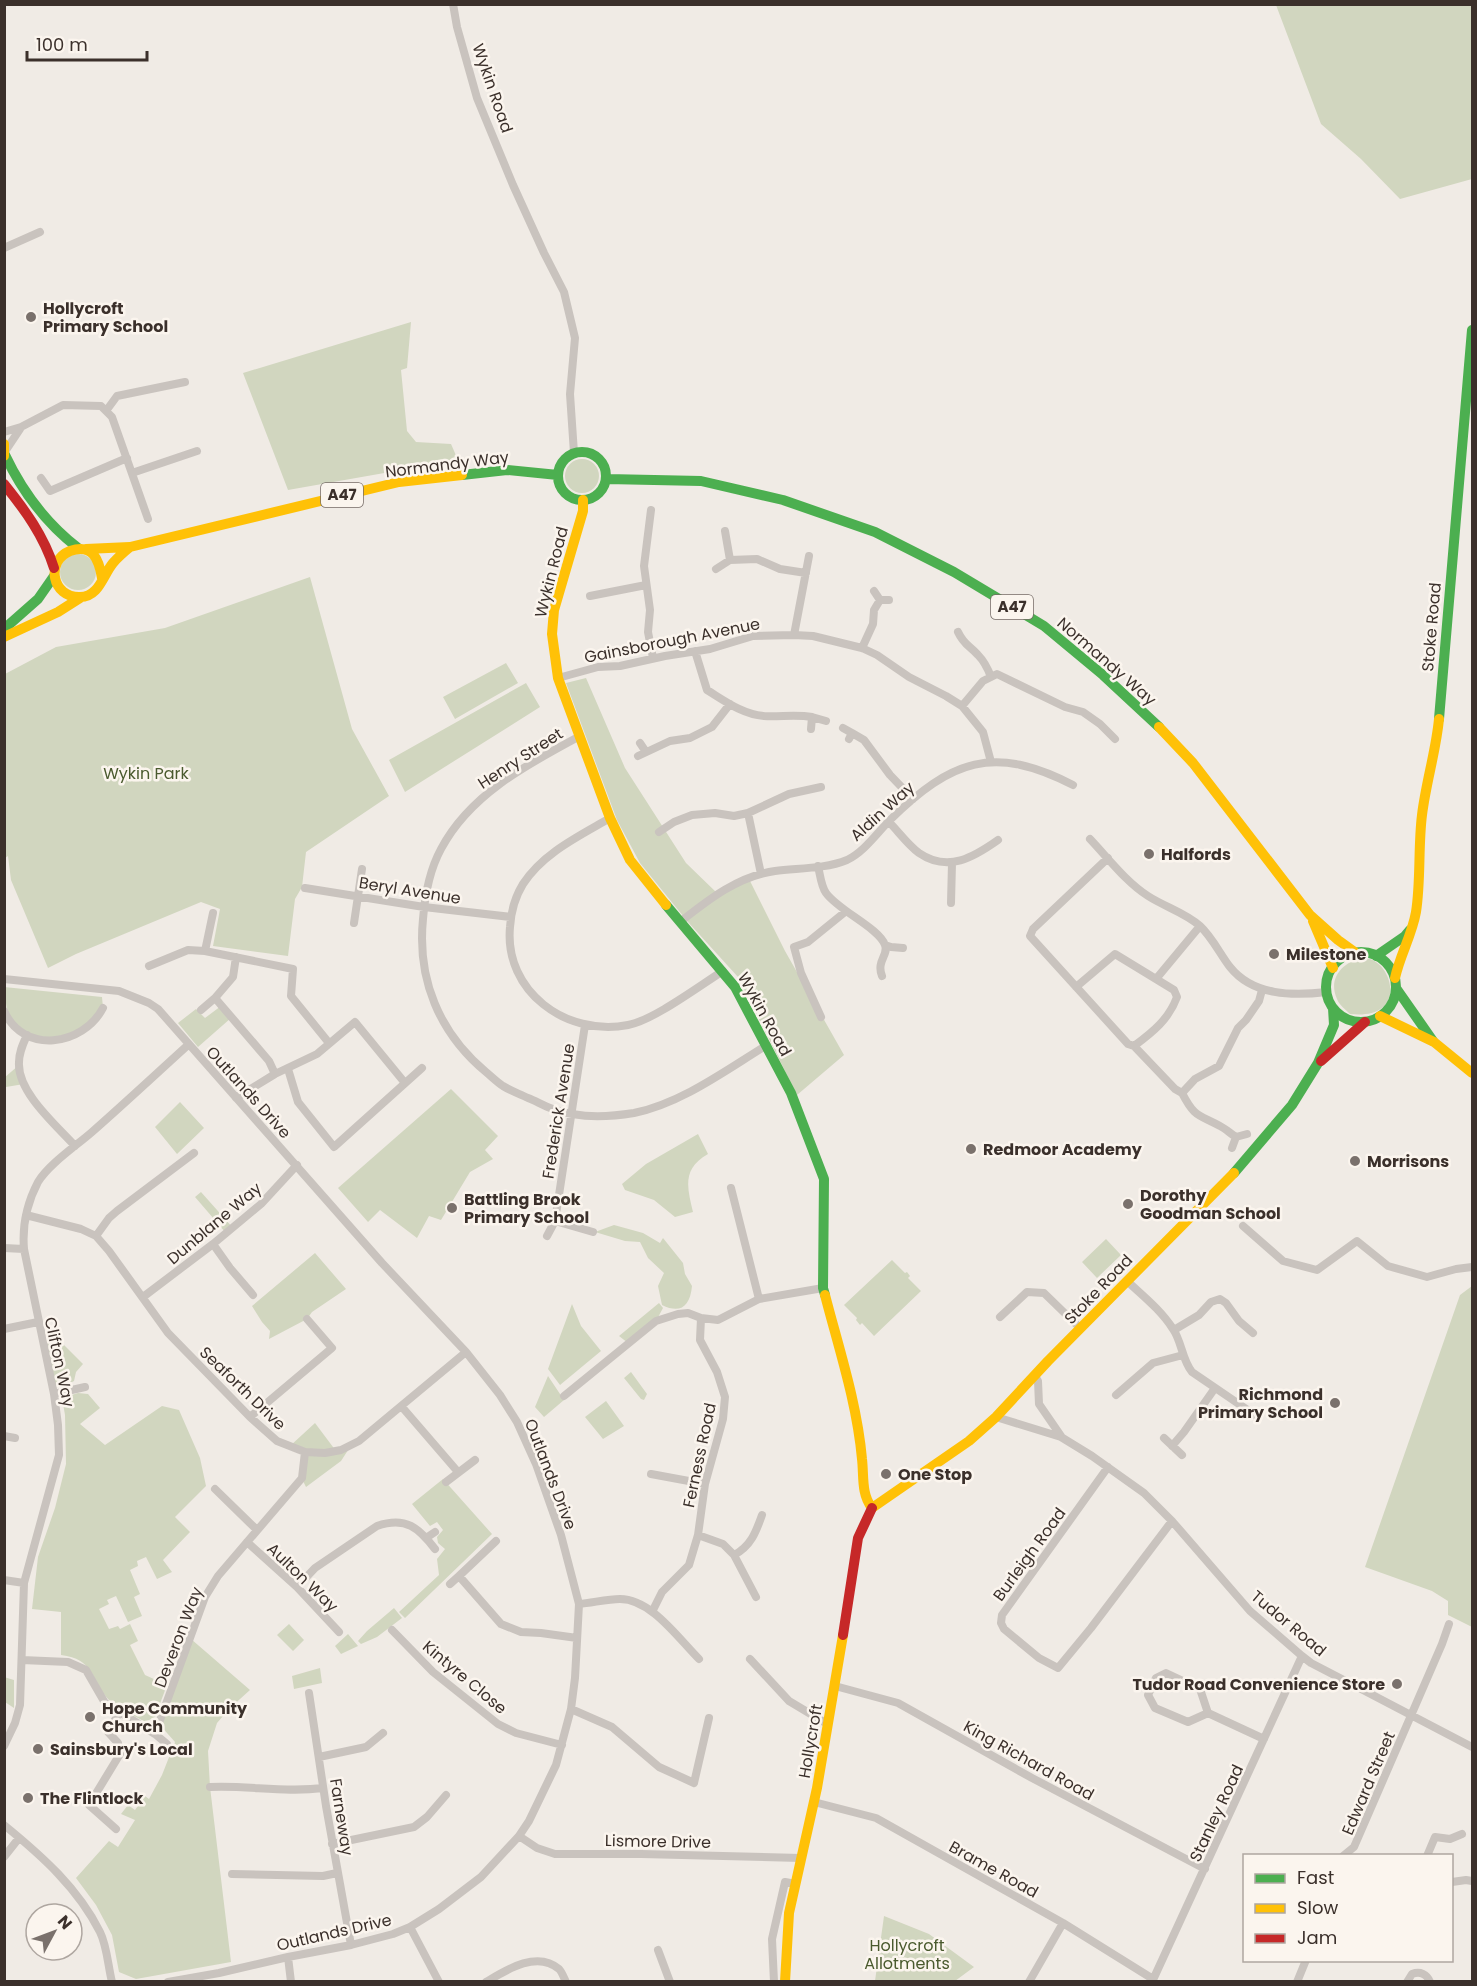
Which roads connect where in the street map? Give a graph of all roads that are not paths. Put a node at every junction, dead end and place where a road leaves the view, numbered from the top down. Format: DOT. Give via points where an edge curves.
graph roads {
  1 [pos="453,4"];
  2 [pos="40,232"];
  3 [pos="4,248"];
  4 [pos="1473,330"];
  5 [pos="184,381"];
  6 [pos="106,411"];
  7 [pos="21,428"];
  8 [pos="4,432"];
  9 [pos="5,451"];
  10 [pos="197,451"];
  11 [pos="574,453"];
  12 [pos="127,458"];
  13 [pos="132,473"];
  14 [pos="558,475"];
  15 [pos="41,478"];
  16 [pos="607,479"];
  17 [pos="4,484"];
  18 [pos="583,500"];
  19 [pos="651,510"];
  20 [pos="148,519"];
  21 [pos="725,531"];
  22 [pos="130,547"];
  23 [pos="82,549"];
  24 [pos="809,556"];
  25 [pos="730,560"];
  26 [pos="716,569"];
  27 [pos="54,572"];
  28 [pos="806,573"];
  29 [pos="102,578"];
  30 [pos="646,585"];
  31 [pos="874,591"];
  32 [pos="590,596"];
  33 [pos="80,598"];
  34 [pos="880,600"];
  35 [pos="889,600"];
  36 [pos="4,629"];
  37 [pos="958,632"];
  38 [pos="794,635"];
  39 [pos="4,638"];
  40 [pos="862,648"];
  41 [pos="695,651"];
  42 [pos="653,658"];
  43 [pos="991,677"];
  44 [pos="558,678"];
  45 [pos="730,704"];
  46 [pos="962,706"];
  47 [pos="812,717"];
  48 [pos="826,721"];
  49 [pos="843,728"];
  50 [pos="811,729"];
  51 [pos="580,736"];
  52 [pos="1115,739"];
  53 [pos="640,743"];
  54 [pos="991,762"];
  55 [pos="1073,785"];
  56 [pos="821,788"];
  57 [pos="913,799"];
  58 [pos="748,813"];
  59 [pos="610,818"];
  60 [pos="889,822"];
  61 [pos="659,832"];
  62 [pos="1090,838"];
  63 [pos="998,840"];
  64 [pos="1108,858"];
  65 [pos="952,863"];
  66 [pos="818,866"];
  67 [pos="362,869"];
  68 [pos="761,874"];
  69 [pos="305,888"];
  70 [pos="358,896"];
  71 [pos="951,903"];
  72 [pos="424,907"];
  73 [pos="845,912"];
  74 [pos="213,913"];
  75 [pos="1310,915"];
  76 [pos="511,917"];
  77 [pos="680,922"];
  78 [pos="354,923"];
  79 [pos="1413,925"];
  80 [pos="1200,926"];
  81 [pos="885,945"];
  82 [pos="903,948"];
  83 [pos="205,951"];
  84 [pos="1356,953"];
  85 [pos="1376,956"];
  86 [pos="236,957"];
  87 [pos="149,966"];
  88 [pos="1333,968"];
  89 [pos="723,971"];
  90 [pos="882,976"];
  91 [pos="4,979"];
  92 [pos="1156,979"];
  93 [pos="1396,983"];
  94 [pos="1076,987"];
  95 [pos="1262,990"];
  96 [pos="1327,992"];
  97 [pos="215,998"];
  98 [pos="103,1008"];
  99 [pos="1334,1008"];
  100 [pos="201,1010"];
  101 [pos="4,1011"];
  102 [pos="821,1017"];
  103 [pos="1380,1017"];
  104 [pos="1365,1022"];
  105 [pos="585,1025"];
  106 [pos="27,1035"];
  107 [pos="1434,1042"];
  108 [pos="329,1043"];
  109 [pos="188,1045"];
  110 [pos="767,1045"];
  111 [pos="1134,1046"];
  112 [pos="1318,1063"];
  113 [pos="422,1068"];
  114 [pos="288,1070"];
  115 [pos="1473,1073"];
  116 [pos="275,1074"];
  117 [pos="405,1083"];
  118 [pos="1182,1093"];
  119 [pos="236,1098"];
  120 [pos="572,1114"];
  121 [pos="1247,1134"];
  122 [pos="1236,1137"];
  123 [pos="75,1146"];
  124 [pos="1232,1148"];
  125 [pos="194,1154"];
  126 [pos="297,1166"];
  127 [pos="731,1188"];
  128 [pos="26,1215"];
  129 [pos="555,1221"];
  130 [pos="1243,1226"];
  131 [pos="593,1232"];
  132 [pos="96,1236"];
  133 [pos="548,1236"];
  134 [pos="213,1244"];
  135 [pos="4,1248"];
  136 [pos="24,1249"];
  137 [pos="1473,1267"];
  138 [pos="1126,1281"];
  139 [pos="823,1288"];
  140 [pos="253,1295"];
  141 [pos="143,1297"];
  142 [pos="759,1299"];
  143 [pos="1000,1317"];
  144 [pos="701,1318"];
  145 [pos="307,1319"];
  146 [pos="38,1322"];
  147 [pos="1080,1328"];
  148 [pos="4,1329"];
  149 [pos="1174,1330"];
  150 [pos="1253,1333"];
  151 [pos="466,1352"];
  152 [pos="1183,1354"];
  153 [pos="1035,1376"];
  154 [pos="85,1387"];
  155 [pos="1215,1388"];
  156 [pos="54,1394"];
  157 [pos="1116,1395"];
  158 [pos="564,1396"];
  159 [pos="402,1407"];
  160 [pos="1255,1416"];
  161 [pos="250,1417"];
  162 [pos="996,1417"];
  163 [pos="4,1436"];
  164 [pos="1062,1437"];
  165 [pos="15,1438"];
  166 [pos="1164,1438"];
  167 [pos="1172,1446"];
  168 [pos="305,1452"];
  169 [pos="1182,1455"];
  170 [pos="475,1460"];
  171 [pos="1108,1467"];
  172 [pos="459,1473"];
  173 [pos="651,1474"];
  174 [pos="446,1482"];
  175 [pos="705,1484"];
  176 [pos="215,1489"];
  177 [pos="872,1508"];
  178 [pos="762,1515"];
  179 [pos="1172,1521"];
  180 [pos="257,1530"];
  181 [pos="435,1532"];
  182 [pos="698,1535"];
  183 [pos="426,1538"];
  184 [pos="496,1541"];
  185 [pos="247,1542"];
  186 [pos="435,1549"];
  187 [pos="735,1555"];
  188 [pos="459,1576"];
  189 [pos="4,1580"];
  190 [pos="24,1583"];
  191 [pos="450,1584"];
  192 [pos="297,1587"];
  193 [pos="756,1597"];
  194 [pos="579,1604"];
  195 [pos="653,1610"];
  196 [pos="1449,1624"];
  197 [pos="392,1630"];
  198 [pos="339,1632"];
  199 [pos="578,1638"];
  200 [pos="1302,1656"];
  201 [pos="699,1659"];
  202 [pos="750,1659"];
  203 [pos="22,1660"];
  204 [pos="835,1686"];
  205 [pos="309,1693"];
  206 [pos="571,1709"];
  207 [pos="119,1713"];
  208 [pos="1208,1713"];
  209 [pos="1411,1716"];
  210 [pos="709,1718"];
  211 [pos="828,1723"];
  212 [pos="383,1733"];
  213 [pos="155,1734"];
  214 [pos="1264,1739"];
  215 [pos="166,1744"];
  216 [pos="562,1745"];
  217 [pos="4,1746"];
  218 [pos="1473,1747"];
  219 [pos="319,1757"];
  220 [pos="210,1787"];
  221 [pos="323,1788"];
  222 [pos="446,1795"];
  223 [pos="814,1802"];
  224 [pos="4,1825"];
  225 [pos="116,1829"];
  226 [pos="1462,1834"];
  227 [pos="519,1836"];
  228 [pos="20,1838"];
  229 [pos="332,1844"];
  230 [pos="1354,1851"];
  231 [pos="1428,1854"];
  232 [pos="4,1857"];
  233 [pos="801,1858"];
  234 [pos="1205,1869"];
  235 [pos="337,1873"];
  236 [pos="232,1874"];
  237 [pos="1473,1881"];
  238 [pos="1453,1882"];
  239 [pos="796,1884"];
  240 [pos="1063,1923"];
  241 [pos="410,1927"];
  242 [pos="351,1945"];
  243 [pos="658,1950"];
  244 [pos="288,1957"];
  245 [pos="1305,1962"];
  246 [pos="201,1979"];
  247 [pos="1152,1980"];
  248 [pos="112,1982"];
  249 [pos="168,1982"];
  250 [pos="291,1982"];
  251 [pos="439,1982"];
  252 [pos="486,1982"];
  253 [pos="566,1982"];
  254 [pos="670,1982"];
  255 [pos="774,1982"];
  256 [pos="785,1982"];
  257 [pos="1029,1982"];
  258 [pos="1297,1982"];
  259 [pos="1407,1982"];
  260 [pos="1430,1982"];
  1 -- 11 [label="street, Wykin Road" via="477,98 564,292 575,338 570,394"];
  2 -- 3 [label="street"];
  4 -- 79 [label="street, Stoke Road" via="1437,739 1421,821"];
  5 -- 6 [label="street" via="117,396"];
  6 -- 7 [label="street" via="101,406 63,405"];
  6 -- 12 [label="street" via="112,417"];
  7 -- 8 [label="street"];
  7 -- 9 [label="street"];
  9 -- 23 [label="street" via="11,467 47,519"];
  10 -- 13 [label="street"];
  11 -- 14 [label="street" via="563,461"];
  11 -- 16 [label="street" via="595,455 605,465"];
  12 -- 13 [label="street"];
  12 -- 15 [label="street" via="50,491"];
  13 -- 20 [label="street"];
  14 -- 18 [label="street" via="568,496"];
  14 -- 22 [label="street, Normandy Way / A47" via="507,470 399,482"];
  16 -- 18 [label="street" via="599,494"];
  16 -- 75 [label="street, Normandy Way / A47" via="701,481 783,500 875,532 954,572 1044,626 1145,713 1193,763"];
  17 -- 27 [label="street" via="39,531"];
  18 -- 44 [label="street, Wykin Road" via="583,512 554,610 552,634"];
  19 -- 30 [label="street" via="644,566"];
  21 -- 25 [label="street"];
  22 -- 23 [label="street, Normandy Way / A47"];
  22 -- 29 [label="street"];
  23 -- 27 [label="street" via="62,554"];
  23 -- 29 [label="street" via="100,561"];
  24 -- 28 [label="street"];
  25 -- 26 [label="street"];
  25 -- 28 [label="street" via="757,559 780,569"];
  27 -- 33 [label="street" via="63,592"];
  27 -- 36 [label="street" via="39,600"];
  28 -- 38 [label="street"];
  29 -- 33 [label="street" via="95,591"];
  30 -- 32 [label="street"];
  30 -- 42 [label="street"];
  31 -- 34 [label="street"];
  33 -- 39 [label="street"];
  34 -- 35 [label="street"];
  34 -- 40 [label="street"];
  37 -- 43 [label="street" via="963,644 986,664"];
  38 -- 40 [label="street, Gainsborough Avenue"];
  38 -- 41 [label="street, Gainsborough Avenue" via="753,636"];
  40 -- 46 [label="street, Gainsborough Avenue"];
  41 -- 42 [label="street, Gainsborough Avenue"];
  41 -- 45 [label="street" via="707,690"];
  42 -- 44 [label="street, Gainsborough Avenue"];
  43 -- 46 [label="street"];
  43 -- 52 [label="street" via="997,674 1083,712"];
  44 -- 51 [label="street, Wykin Road"];
  45 -- 47 [label="street" via="764,716"];
  45 -- 53 [label="street" via="712,727 690,738 670,741 642,754"];
  46 -- 54 [label="street, Gainsborough Avenue" via="983,732"];
  47 -- 48 [label="street"];
  47 -- 50 [label="street"];
  49 -- 57 [label="street" via="864,740"];
  51 -- 59 [label="street, Wykin Road"];
  51 -- 72 [label="street, Henry Street" via="501,783 461,819 434,864"];
  54 -- 55 [label="street, Aldin Way" via="1028,766"];
  54 -- 57 [label="street, Aldin Way" via="949,773"];
  56 -- 58 [label="street" via="789,794"];
  57 -- 60 [label="street, Aldin Way"];
  58 -- 61 [label="street" via="692,814"];
  58 -- 68 [label="street"];
  59 -- 76 [label="street" via="554,852 531,872"];
  59 -- 77 [label="street, Wykin Road" via="630,860"];
  60 -- 65 [label="street" via="919,853"];
  60 -- 66 [label="street, Aldin Way" via="847,860"];
  62 -- 64 [label="street"];
  63 -- 65 [label="street" via="974,856"];
  64 -- 80 [label="street" via="1143,893"];
  64 -- 94 [label="street" via="1030,934"];
  65 -- 71 [label="street"];
  66 -- 68 [label="street, Aldin Way"];
  66 -- 73 [label="street" via="825,892"];
  67 -- 70 [label="street"];
  68 -- 77 [label="street, Aldin Way" via="717,894"];
  69 -- 70 [label="street, Beryl Avenue"];
  70 -- 72 [label="street, Beryl Avenue"];
  70 -- 78 [label="street"];
  72 -- 76 [label="street, Beryl Avenue"];
  72 -- 120 [label="street, Henry Street" via="422,947 426,979 436,1010 449,1031 471,1059 502,1086"];
  73 -- 81 [label="street" via="873,930"];
  73 -- 102 [label="street" via="808,942 794,947"];
  74 -- 83 [label="street"];
  75 -- 84 [label="street, Normandy Way / A47"];
  75 -- 88 [label="street, Normandy Way / A47"];
  76 -- 105 [label="street" via="512,957 525,987 554,1013"];
  77 -- 89 [label="street, Wykin Road"];
  79 -- 85 [label="street" via="1405,936"];
  79 -- 93 [label="street, Stoke Road" via="1398,964"];
  80 -- 92 [label="street"];
  80 -- 95 [label="street" via="1242,980"];
  81 -- 82 [label="street"];
  81 -- 90 [label="street" via="879,966"];
  83 -- 86 [label="street"];
  83 -- 87 [label="street" via="188,950"];
  84 -- 85 [label="street"];
  84 -- 88 [label="street"];
  85 -- 93 [label="street" via="1384,961"];
  86 -- 97 [label="street" via="233,977"];
  86 -- 108 [label="street" via="293,969 291,996"];
  88 -- 96 [label="street"];
  89 -- 105 [label="street" via="629,1025"];
  89 -- 110 [label="street, Wykin Road"];
  91 -- 109 [label="street, Outlands Drive" via="119,991 158,1009"];
  92 -- 94 [label="street" via="1112,955"];
  92 -- 111 [label="street" via="1176,993 1175,1002 1162,1023"];
  93 -- 103 [label="street" via="1394,999"];
  93 -- 107 [label="street"];
  94 -- 111 [label="street"];
  95 -- 96 [label="street"];
  95 -- 118 [label="street" via="1219,1066 1195,1079"];
  96 -- 99 [label="street"];
  97 -- 100 [label="street"];
  97 -- 116 [label="street" via="269,1061"];
  98 -- 106 [label="street" via="94,1023 69,1038 44,1040"];
  99 -- 104 [label="street" via="1344,1017"];
  99 -- 112 [label="street, Stoke Road" via="1334,1025"];
  101 -- 106 [label="street"];
  103 -- 104 [label="street"];
  103 -- 107 [label="street"];
  104 -- 112 [label="street, Stoke Road"];
  105 -- 120 [label="street, Frederick Avenue"];
  106 -- 123 [label="street" via="18,1064 27,1092"];
  107 -- 115 [label="street"];
  108 -- 114 [label="street"];
  108 -- 117 [label="street" via="355,1022"];
  109 -- 119 [label="street, Outlands Drive"];
  109 -- 123 [label="street, Clifton Way"];
  110 -- 120 [label="street, Henry Street" via="674,1099 634,1113"];
  110 -- 139 [label="street, Wykin Road" via="791,1093 824,1179"];
  111 -- 118 [label="street"];
  112 -- 138 [label="street, Stoke Road" via="1292,1105 1246,1160"];
  113 -- 117 [label="street"];
  114 -- 116 [label="street"];
  114 -- 117 [label="street" via="298,1102 334,1147"];
  116 -- 119 [label="street"];
  118 -- 122 [label="street" via="1198,1116"];
  119 -- 126 [label="street, Outlands Drive"];
  120 -- 129 [label="street, Frederick Avenue"];
  121 -- 122 [label="street"];
  122 -- 124 [label="street"];
  123 -- 128 [label="street, Clifton Way" via="40,1180"];
  125 -- 132 [label="street" via="117,1211"];
  126 -- 134 [label="street, Dunblane Way" via="261,1204"];
  126 -- 151 [label="street, Outlands Drive"];
  127 -- 142 [label="street"];
  128 -- 132 [label="street"];
  128 -- 136 [label="street, Clifton Way" via="22,1231"];
  129 -- 131 [label="street"];
  129 -- 133 [label="street, Frederick Avenue"];
  130 -- 137 [label="street" via="1283,1261 1317,1270 1357,1241 1388,1266 1427,1276"];
  132 -- 141 [label="street, Seaforth Drive"];
  134 -- 140 [label="street"];
  134 -- 141 [label="street, Dunblane Way"];
  135 -- 136 [label="street"];
  136 -- 146 [label="street, Clifton Way"];
  138 -- 147 [label="street, Stoke Road"];
  138 -- 149 [label="street" via="1162,1313"];
  139 -- 142 [label="street"];
  139 -- 177 [label="street, Wykin Road" via="853,1400 865,1499"];
  141 -- 161 [label="street, Seaforth Drive" via="168,1333"];
  142 -- 144 [label="street" via="718,1320"];
  143 -- 147 [label="street" via="1028,1292 1040,1292"];
  144 -- 158 [label="street" via="688,1313 656,1321"];
  144 -- 175 [label="street, Ferness Road" via="700,1340 725,1397 719,1437"];
  145 -- 161 [label="street" via="332,1348"];
  146 -- 148 [label="street"];
  146 -- 156 [label="street, Clifton Way"];
  147 -- 153 [label="street, Stoke Road"];
  149 -- 150 [label="street" via="1210,1302 1220,1299"];
  149 -- 152 [label="street"];
  151 -- 159 [label="street, Seaforth Drive"];
  151 -- 194 [label="street, Outlands Drive" via="500,1395 523,1434 557,1525"];
  152 -- 155 [label="street" via="1192,1372"];
  152 -- 157 [label="street" via="1153,1363"];
  153 -- 162 [label="street, Stoke Road"];
  153 -- 164 [label="street, Tudor Road" via="1039,1404"];
  154 -- 156 [label="street"];
  155 -- 160 [label="street"];
  155 -- 167 [label="street"];
  156 -- 190 [label="street, Clifton Way" via="58,1455"];
  159 -- 168 [label="street, Seaforth Drive" via="370,1434 346,1447 325,1453"];
  159 -- 172 [label="street"];
  161 -- 168 [label="street, Seaforth Drive" via="277,1441"];
  162 -- 164 [label="street, Tudor Road"];
  162 -- 177 [label="street, Stoke Road" via="969,1441"];
  163 -- 165 [label="street"];
  164 -- 171 [label="street, Tudor Road"];
  166 -- 167 [label="street"];
  167 -- 169 [label="street"];
  168 -- 180 [label="street, Deveron Way" via="302,1478"];
  170 -- 172 [label="street"];
  171 -- 179 [label="street, Tudor Road"];
  171 -- 179 [label="street, Burleigh Road" via="1002,1615 1004,1629 1039,1658 1058,1668"];
  172 -- 174 [label="street"];
  173 -- 175 [label="street"];
  175 -- 182 [label="street, Ferness Road"];
  176 -- 180 [label="street"];
  177 -- 204 [label="street, Hollycroft" via="858,1538"];
  178 -- 187 [label="street" via="745,1549"];
  179 -- 200 [label="street, Tudor Road" via="1250,1611"];
  180 -- 185 [label="street, Deveron Way"];
  181 -- 183 [label="street"];
  182 -- 187 [label="street" via="723,1544"];
  182 -- 195 [label="street, Ferness Road" via="689,1566 662,1592"];
  183 -- 186 [label="street"];
  183 -- 192 [label="street" via="420,1531 399,1523 377,1526 315,1568"];
  184 -- 188 [label="street"];
  185 -- 192 [label="street, Aulton Way"];
  185 -- 213 [label="street, Deveron Way" via="206,1597"];
  187 -- 193 [label="street"];
  188 -- 191 [label="street"];
  188 -- 199 [label="street" via="501,1624 521,1632"];
  189 -- 190 [label="street"];
  190 -- 203 [label="street, Clifton Way"];
  192 -- 198 [label="street, Aulton Way"];
  194 -- 195 [label="street" via="622,1599"];
  194 -- 199 [label="street, Outlands Drive"];
  195 -- 201 [label="street"];
  196 -- 209 [label="street, Edward Street"];
  197 -- 216 [label="street, Kintyre Close" via="433,1672 498,1724"];
  199 -- 206 [label="street, Outlands Drive"];
  200 -- 209 [label="street, Tudor Road"];
  200 -- 214 [label="street, Stanley Road"];
  202 -- 211 [label="street" via="789,1701"];
  203 -- 207 [label="street" via="68,1662 86,1670 105,1703"];
  203 -- 217 [label="street, Clifton Way" via="19,1710"];
  204 -- 211 [label="street, Hollycroft"];
  204 -- 234 [label="street, King Richard Road" via="898,1703"];
  205 -- 219 [label="street, Farneway"];
  206 -- 210 [label="street" via="612,1727 659,1767 694,1783"];
  206 -- 216 [label="street, Outlands Drive"];
  207 -- 213 [label="street"];
  207 -- 225 [label="street" via="108,1732 118,1743 120,1754 88,1805"];
  208 -- 208 [label="street" via="1200,1689 1166,1674 1156,1678 1148,1695 1155,1708 1188,1722"];
  208 -- 214 [label="street"];
  209 -- 218 [label="street, Tudor Road"];
  209 -- 230 [label="street, Edward Street"];
  211 -- 223 [label="street, Hollycroft"];
  212 -- 219 [label="street" via="366,1747"];
  213 -- 215 [label="street"];
  214 -- 234 [label="street, Stanley Road"];
  216 -- 227 [label="street, Outlands Drive" via="556,1765"];
  219 -- 221 [label="street, Farneway"];
  220 -- 221 [label="street"];
  221 -- 229 [label="street, Farneway"];
  222 -- 229 [label="street" via="414,1827"];
  223 -- 233 [label="street, Hollycroft"];
  223 -- 240 [label="street, Brame Road" via="876,1818"];
  224 -- 228 [label="street"];
  226 -- 231 [label="street" via="1450,1839 1435,1837"];
  227 -- 233 [label="street, Lismore Drive" via="555,1854"];
  227 -- 241 [label="street, Outlands Drive" via="475,1882"];
  228 -- 232 [label="street"];
  228 -- 248 [label="street" via="72,1888 100,1933"];
  229 -- 235 [label="street, Farneway"];
  233 -- 239 [label="street, Hollycroft"];
  234 -- 247 [label="street, Stanley Road"];
  235 -- 236 [label="street"];
  235 -- 242 [label="street, Farneway"];
  237 -- 238 [label="street"];
  239 -- 255 [label="street" via="785,1882 772,1939"];
  239 -- 256 [label="street, Hollycroft" via="789,1913"];
  240 -- 247 [label="street, Brame Road"];
  240 -- 257 [label="street"];
  241 -- 242 [label="street, Outlands Drive"];
  241 -- 251 [label="street"];
  242 -- 244 [label="street, Outlands Drive"];
  243 -- 254 [label="street"];
  244 -- 246 [label="street, Outlands Drive"];
  244 -- 250 [label="street"];
  245 -- 258 [label="street"];
  246 -- 249 [label="street, Outlands Drive"];
  252 -- 253 [label="street" via="517,1964 543,1962 559,1969"];
  259 -- 260 [label="street" via="1412,1974 1420,1972"];
}
